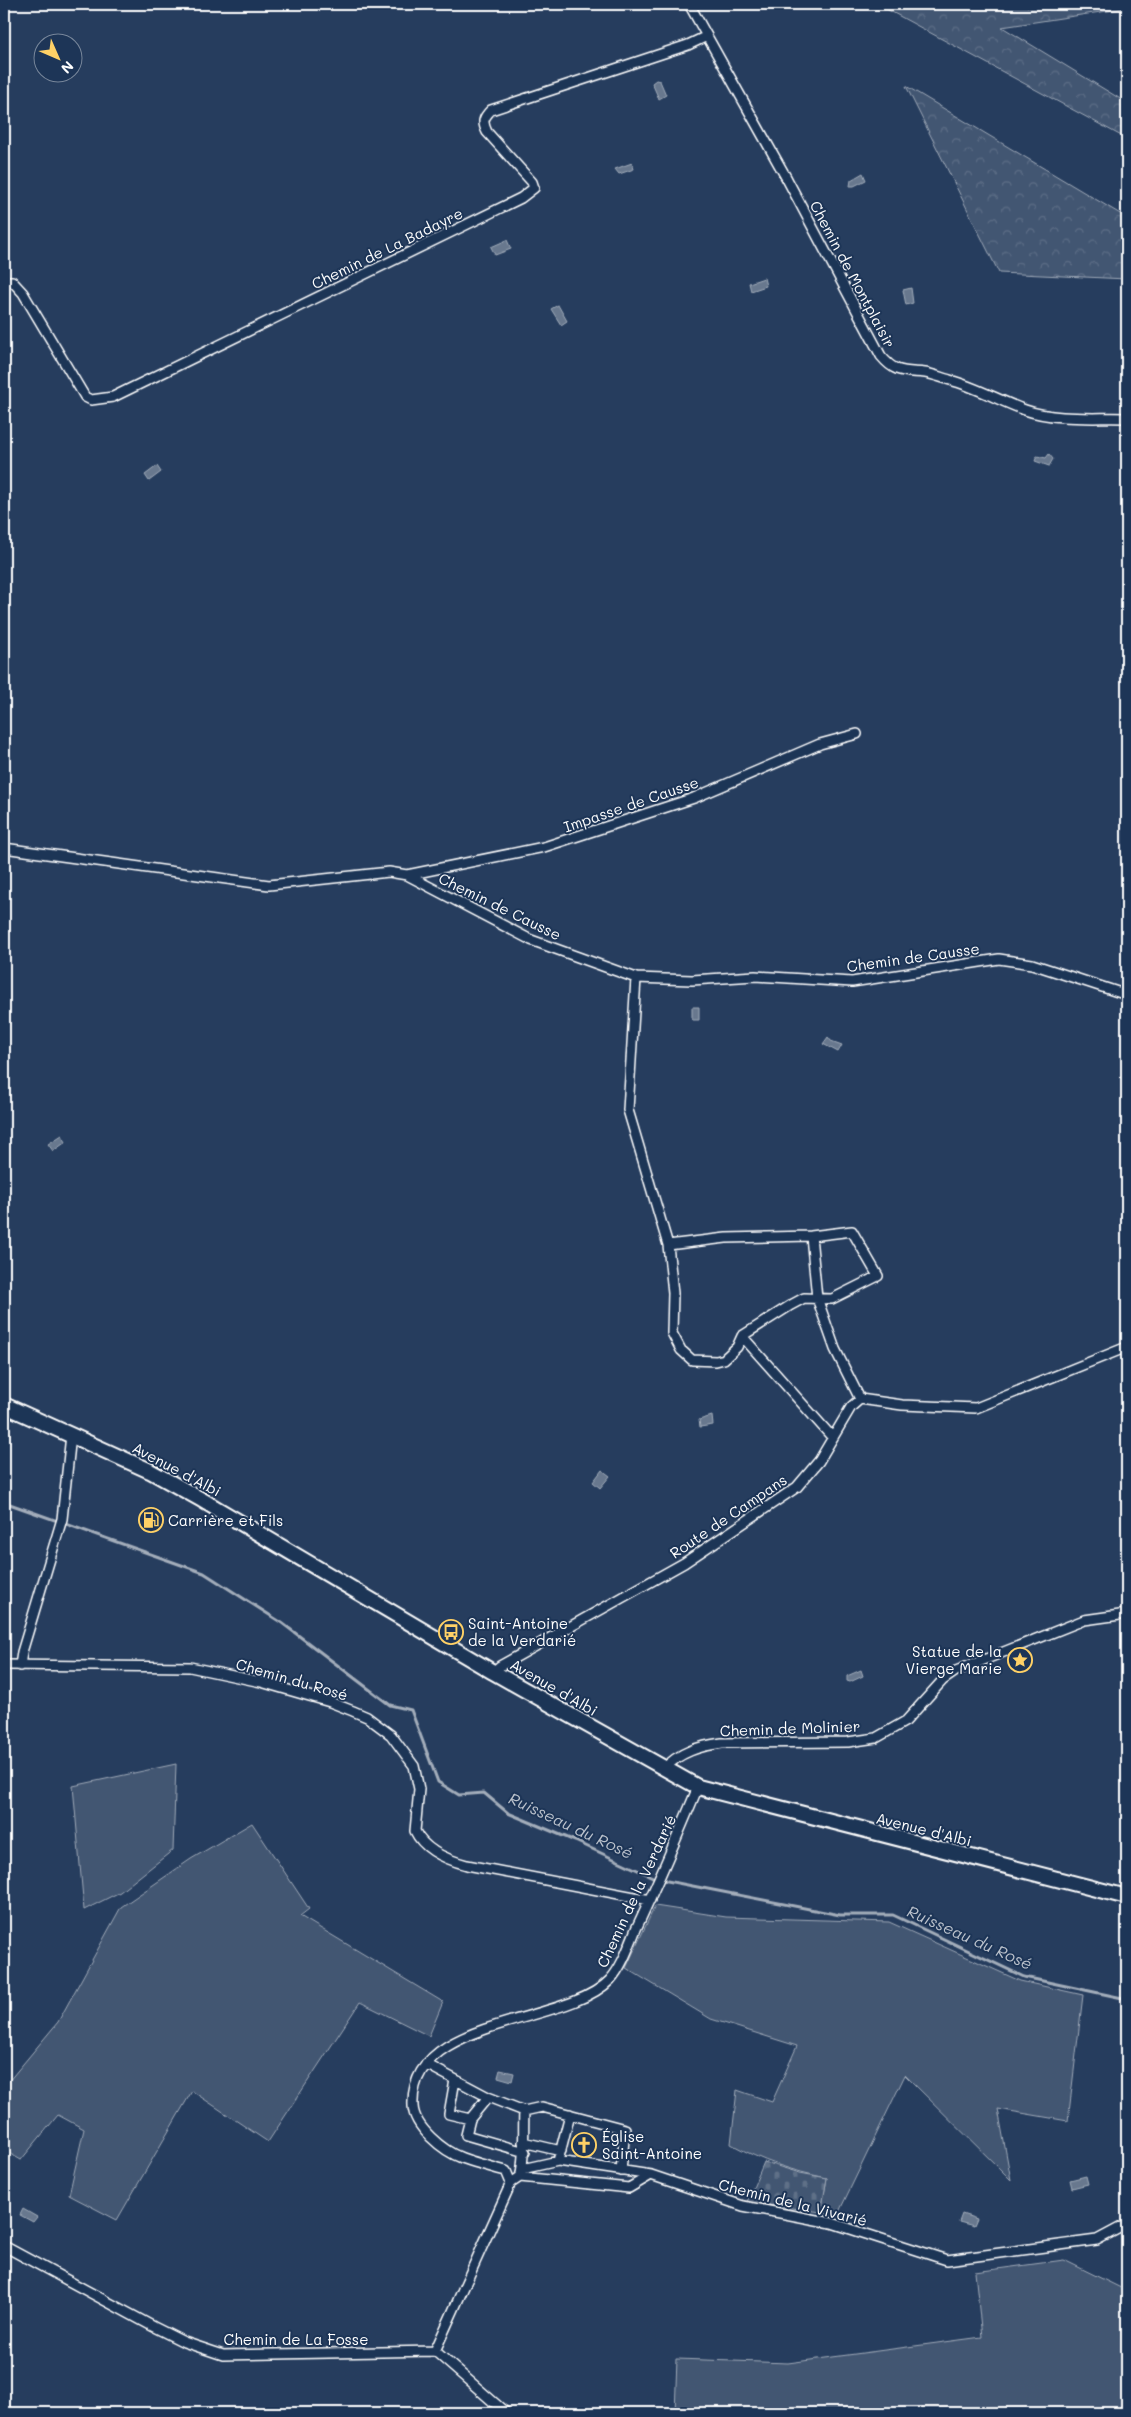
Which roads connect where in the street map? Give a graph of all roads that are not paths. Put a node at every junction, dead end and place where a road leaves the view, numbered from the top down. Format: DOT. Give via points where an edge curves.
graph roads {
  1 [pos="689,4"];
  2 [pos="707,36"];
  3 [pos="4,281"];
  4 [pos="1127,418"];
  5 [pos="857,734"];
  6 [pos="4,848"];
  7 [pos="407,875"];
  8 [pos="636,978"];
  9 [pos="1127,995"];
  10 [pos="811,1236"];
  11 [pos="668,1245"];
  12 [pos="818,1298"];
  13 [pos="742,1336"];
  14 [pos="1127,1347"];
  15 [pos="860,1399"];
  16 [pos="4,1405"];
  17 [pos="71,1435"];
  18 [pos="832,1438"];
  19 [pos="1127,1614"];
  20 [pos="4,1665"];
  21 [pos="20,1666"];
  22 [pos="494,1672"];
  23 [pos="664,1769"];
  24 [pos="698,1787"];
  25 [pos="1127,1897"];
  26 [pos="650,1900"];
  27 [pos="426,2064"];
  28 [pos="455,2080"];
  29 [pos="488,2097"];
  30 [pos="524,2111"];
  31 [pos="570,2114"];
  32 [pos="470,2119"];
  33 [pos="524,2147"];
  34 [pos="561,2151"];
  35 [pos="558,2161"];
  36 [pos="621,2171"];
  37 [pos="521,2173"];
  38 [pos="651,2175"];
  39 [pos="511,2183"];
  40 [pos="1127,2224"];
  41 [pos="4,2246"];
  42 [pos="435,2351"];
  43 [pos="506,2413"];
  1 -- 2 [label="street, Chemin de Montplaisir"];
  2 -- 3 [label="street, Chemin de La Badayre" via="491,110 484,117 487,132 532,182 534,188 521,198 114,397 91,400 85,397 23,293 12,281"];
  2 -- 4 [label="street, Chemin de Montplaisir" via="888,365 895,370 926,373 954,381 1026,410 1060,416"];
  5 -- 7 [label="street, Impasse de Causse" via="820,744 694,798 544,847"];
  6 -- 7 [label="street, Chemin de Causse" via="270,885 389,872"];
  7 -- 8 [label="street, Chemin de Causse" via="531,940"];
  8 -- 9 [label="street, Chemin de Causse" via="692,980 755,976 852,982 999,959 1032,964"];
  8 -- 11 [label="street" via="628,1110"];
  10 -- 11 [label="street" via="726,1238"];
  10 -- 12 [label="street"];
  10 -- 12 [label="street" via="852,1231 878,1276 832,1299"];
  11 -- 13 [label="street" via="673,1293 672,1333 681,1350 692,1360 716,1361 732,1352"];
  12 -- 13 [label="street" via="804,1298"];
  12 -- 15 [label="street" via="835,1349"];
  13 -- 18 [label="street"];
  14 -- 15 [label="street" via="976,1408 930,1407"];
  15 -- 18 [label="street, Route de Campans" via="851,1407"];
  16 -- 17 [label="main road, Avenue d'Albi"];
  17 -- 21 [label="street" via="61,1522"];
  17 -- 22 [label="main road, Avenue d'Albi" via="150,1471 220,1510"];
  18 -- 22 [label="street, Route de Campans" via="797,1487 684,1563"];
  19 -- 23 [label="street, Chemin de Molinier" via="1084,1620 956,1670 906,1721 876,1738 848,1742 722,1742 677,1757"];
  20 -- 21 [label="street, Chemin du Rosé"];
  21 -- 26 [label="street, Chemin du Rosé" via="190,1667 261,1682 330,1702 381,1726 405,1752 418,1776 415,1831 440,1855 468,1865"];
  22 -- 23 [label="main road, Avenue d'Albi"];
  23 -- 24 [label="main road, Avenue d'Albi"];
  24 -- 25 [label="main road, Avenue d'Albi"];
  24 -- 26 [label="street, Chemin de la Verdarié"];
  26 -- 27 [label="street, Chemin de la Verdarié" via="616,1972 602,1988 566,2004 468,2036"];
  27 -- 28 [label="street"];
  27 -- 39 [label="street, Chemin de la Verdarié" via="416,2080 412,2098 413,2115 420,2127 460,2158 506,2171"];
  28 -- 29 [label="street"];
  28 -- 32 [label="street" via="449,2114"];
  29 -- 30 [label="street"];
  29 -- 32 [label="street"];
  30 -- 31 [label="street" via="542,2107"];
  30 -- 33 [label="street"];
  31 -- 34 [label="street"];
  31 -- 36 [label="street" via="625,2129"];
  32 -- 33 [label="street" via="466,2135"];
  33 -- 34 [label="street"];
  33 -- 37 [label="street"];
  34 -- 35 [label="street"];
  35 -- 36 [label="street, Chemin de la Vivarié"];
  35 -- 37 [label="street"];
  36 -- 38 [label="street, Chemin de la Vivarié"];
  37 -- 38 [label="street" via="629,2188"];
  37 -- 39 [label="street"];
  38 -- 40 [label="street, Chemin de la Vivarié" via="743,2206 832,2223 948,2260 1097,2240"];
  39 -- 42 [label="street"];
  41 -- 42 [label="street, Chemin de La Fosse" via="176,2338 223,2355"];
  42 -- 43 [label="street"];
}
